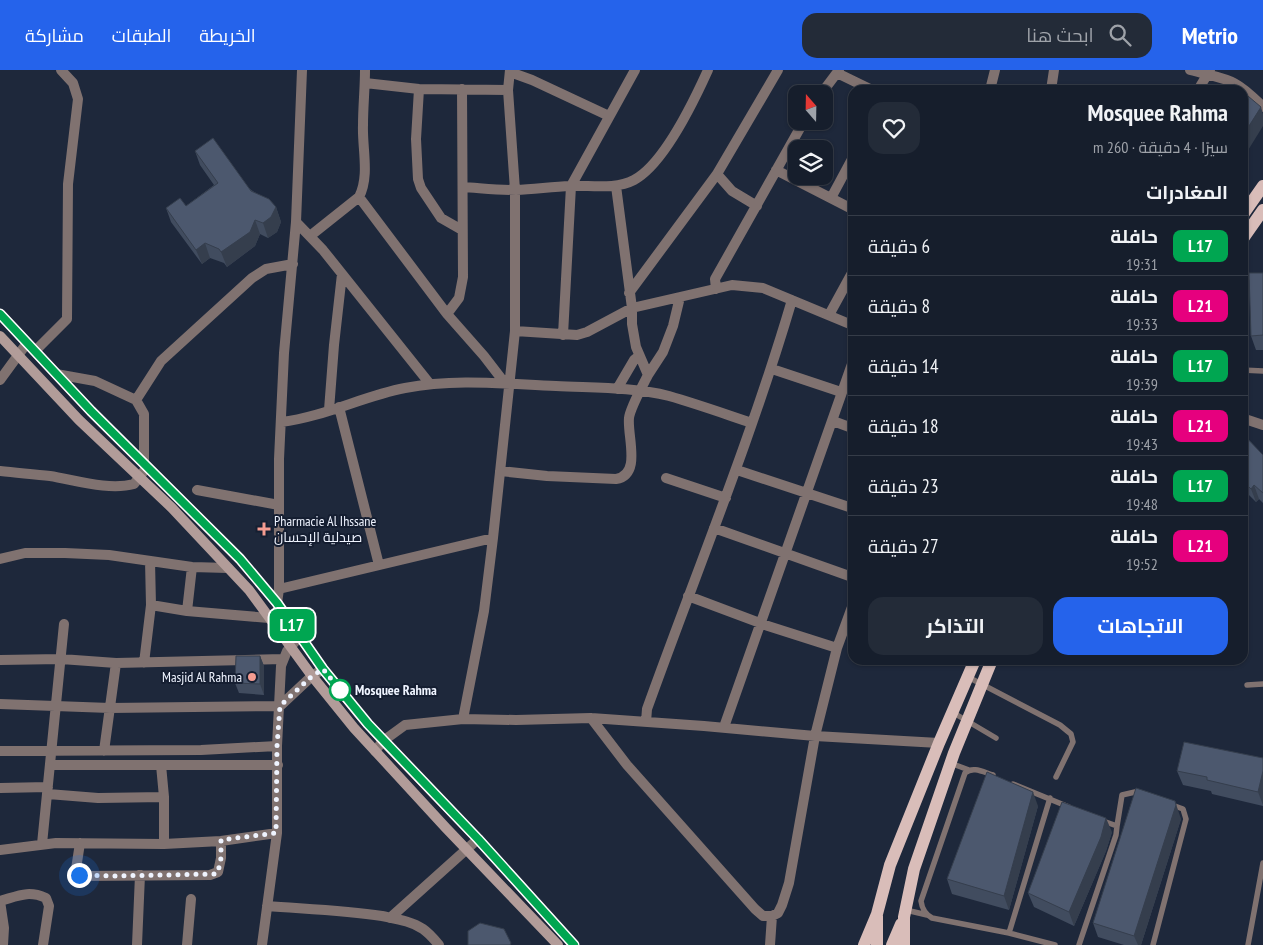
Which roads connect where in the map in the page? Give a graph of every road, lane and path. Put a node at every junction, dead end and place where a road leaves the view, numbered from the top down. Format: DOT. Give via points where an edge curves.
graph roads {
  1 [pos="60,70"];
  2 [pos="302,70"];
  3 [pos="365,70"];
  4 [pos="635,70"];
  5 [pos="708,70"];
  6 [pos="778,70"];
  7 [pos="995,70"];
  8 [pos="1054,70"];
  9 [pos="1190,70"];
  10 [pos="510,71"];
  11 [pos="838,72"];
  12 [pos="1209,72"];
  13 [pos="366,84"];
  14 [pos="829,85"];
  15 [pos="863,85"];
  16 [pos="991,85"];
  17 [pos="1052,85"];
  18 [pos="1201,85"];
  19 [pos="1240,85"];
  20 [pos="419,89"];
  21 [pos="462,89"];
  22 [pos="508,90"];
  23 [pos="1248,92"];
  24 [pos="1263,107"];
  25 [pos="609,116"];
  26 [pos="799,130"];
  27 [pos="848,166"];
  28 [pos="776,170"];
  29 [pos="717,174"];
  30 [pos="571,186"];
  31 [pos="616,186"];
  32 [pos="1263,186"];
  33 [pos="463,187"];
  34 [pos="515,190"];
  35 [pos="359,198"];
  36 [pos="831,198"];
  37 [pos="757,206"];
  38 [pos="848,207"];
  39 [pos="1248,207"];
  40 [pos="1263,210"];
  41 [pos="296,222"];
  42 [pos="462,230"];
  43 [pos="1248,231"];
  44 [pos="310,236"];
  45 [pos="293,264"];
  46 [pos="342,274"];
  47 [pos="1248,277"];
  48 [pos="1263,277"];
  49 [pos="848,280"];
  50 [pos="716,289"];
  51 [pos="630,293"];
  52 [pos="680,297"];
  53 [pos="792,300"];
  54 [pos="632,308"];
  55 [pos="0,314"];
  56 [pos="447,314"];
  57 [pos="828,315"];
  58 [pos="848,323"];
  59 [pos="515,331"];
  60 [pos="563,335"];
  61 [pos="0,336"];
  62 [pos="27,343"];
  63 [pos="35,351"];
  64 [pos="18,356"];
  65 [pos="639,356"];
  66 [pos="772,369"];
  67 [pos="1248,370"];
  68 [pos="1263,371"];
  69 [pos="56,374"];
  70 [pos="848,374"];
  71 [pos="648,375"];
  72 [pos="0,380"];
  73 [pos="506,383"];
  74 [pos="430,384"];
  75 [pos="617,389"];
  76 [pos="640,391"];
  77 [pos="841,392"];
  78 [pos="136,400"];
  79 [pos="340,407"];
  80 [pos="329,410"];
  81 [pos="1248,420"];
  82 [pos="833,421"];
  83 [pos="281,422"];
  84 [pos="752,423"];
  85 [pos="1263,425"];
  86 [pos="848,427"];
  87 [pos="146,465"];
  88 [pos="737,470"];
  89 [pos="0,471"];
  90 [pos="500,471"];
  91 [pos="139,476"];
  92 [pos="666,478"];
  93 [pos="197,490"];
  94 [pos="808,493"];
  95 [pos="726,498"];
  96 [pos="279,505"];
  97 [pos="848,507"];
  98 [pos="714,528"];
  99 [pos="493,538"];
  100 [pos="786,553"];
  101 [pos="0,560"];
  102 [pos="150,561"];
  103 [pos="380,565"];
  104 [pos="192,567"];
  105 [pos="228,568"];
  106 [pos="848,576"];
  107 [pos="278,589"];
  108 [pos="688,596"];
  109 [pos="277,603"];
  110 [pos="151,605"];
  111 [pos="187,612"];
  112 [pos="848,617"];
  113 [pos="269,618"];
  114 [pos="760,623"];
  115 [pos="64,624"];
  116 [pos="300,636"];
  117 [pos="290,646"];
  118 [pos="836,648"];
  119 [pos="61,659"];
  120 [pos="0,660"];
  121 [pos="282,660"];
  122 [pos="116,663"];
  123 [pos="144,663"];
  124 [pos="973,665"];
  125 [pos="990,665"];
  126 [pos="323,669"];
  127 [pos="312,676"];
  128 [pos="968,677"];
  129 [pos="982,684"];
  130 [pos="1263,684"];
  131 [pos="1247,685"];
  132 [pos="0,704"];
  133 [pos="57,706"];
  134 [pos="280,706"];
  135 [pos="110,708"];
  136 [pos="952,712"];
  137 [pos="591,718"];
  138 [pos="463,719"];
  139 [pos="966,720"];
  140 [pos="646,722"];
  141 [pos="724,728"];
  142 [pos="815,736"];
  143 [pos="996,738"];
  144 [pos="383,741"];
  145 [pos="939,743"];
  146 [pos="277,746"];
  147 [pos="52,750"];
  148 [pos="0,751"];
  149 [pos="104,751"];
  150 [pos="375,752"];
  151 [pos="950,763"];
  152 [pos="50,765"];
  153 [pos="278,765"];
  154 [pos="161,766"];
  155 [pos="969,770"];
  156 [pos="1056,777"];
  157 [pos="1000,778"];
  158 [pos="1008,782"];
  159 [pos="0,788"];
  160 [pos="48,790"];
  161 [pos="1147,796"];
  162 [pos="164,797"];
  163 [pos="1050,798"];
  164 [pos="1165,803"];
  165 [pos="1075,810"];
  166 [pos="1092,817"];
  167 [pos="1117,826"];
  168 [pos="276,833"];
  169 [pos="478,839"];
  170 [pos="221,840"];
  171 [pos="80,842"];
  172 [pos="42,844"];
  173 [pos="164,844"];
  174 [pos="467,848"];
  175 [pos="0,850"];
  176 [pos="1263,863"];
  177 [pos="140,875"];
  178 [pos="190,899"];
  179 [pos="0,901"];
  180 [pos="267,906"];
  181 [pos="905,913"];
  182 [pos="877,914"];
  183 [pos="927,915"];
  184 [pos="772,916"];
  185 [pos="390,918"];
  186 [pos="1009,933"];
  187 [pos="566,936"];
  188 [pos="555,944"];
  189 [pos="3,945"];
  190 [pos="42,945"];
  191 [pos="137,945"];
  192 [pos="187,945"];
  193 [pos="262,945"];
  194 [pos="439,945"];
  195 [pos="574,945"];
  196 [pos="770,945"];
  197 [pos="864,945"];
  198 [pos="877,945"];
  199 [pos="892,945"];
  200 [pos="904,945"];
  201 [pos="1055,945"];
  202 [pos="1079,945"];
  203 [pos="1153,945"];
  204 [pos="1248,945"];
  1 -- 63 [label="street" via="73,83 78,99 68,184 67,319"];
  2 -- 41 [label="street"];
  3 -- 13 [label="street"];
  4 -- 25 [label="street"];
  5 -- 31 [label="street" via="689,110 647,171 636,180"];
  6 -- 29 [label="street"];
  7 -- 16 [label="street"];
  8 -- 17 [label="street"];
  9 -- 12 [label="street"];
  10 -- 22 [label="street"];
  10 -- 25 [label="street"];
  11 -- 14 [label="street"];
  11 -- 15 [label="street"];
  12 -- 18 [label="street"];
  12 -- 19 [label="street"];
  13 -- 20 [label="street"];
  13 -- 35 [label="street" via="364,180"];
  20 -- 21 [label="street"];
  20 -- 42 [label="street" via="418,180 442,218"];
  21 -- 22 [label="street"];
  21 -- 33 [label="street"];
  22 -- 34 [label="street"];
  23 -- 24 [label="street"];
  25 -- 30 [label="street"];
  26 -- 28 [label="street"];
  27 -- 36 [label="street"];
  28 -- 36 [label="street"];
  28 -- 37 [label="street"];
  29 -- 37 [label="street" via="732,191"];
  29 -- 51 [label="street"];
  30 -- 31 [label="street"];
  30 -- 34 [label="street"];
  30 -- 60 [label="street"];
  31 -- 51 [label="street"];
  32 -- 39 [label="main road"];
  33 -- 34 [label="street"];
  33 -- 42 [label="street"];
  34 -- 59 [label="street"];
  35 -- 44 [label="street"];
  35 -- 56 [label="street"];
  36 -- 38 [label="street"];
  37 -- 50 [label="street" via="715,279"];
  40 -- 43 [label="main road"];
  41 -- 44 [label="street"];
  41 -- 45 [label="street"];
  42 -- 56 [label="street" via="463,277 459,298"];
  44 -- 46 [label="street"];
  45 -- 78 [label="street" via="266,270 252,278 161,361"];
  45 -- 83 [label="street"];
  46 -- 74 [label="street"];
  46 -- 80 [label="street"];
  47 -- 48 [label="lane"];
  49 -- 57 [label="street"];
  50 -- 52 [label="street"];
  50 -- 53 [label="street" via="732,285 763,288"];
  51 -- 54 [label="street"];
  52 -- 54 [label="street"];
  52 -- 71 [label="street" via="663,352"];
  53 -- 57 [label="street"];
  53 -- 66 [label="street"];
  54 -- 60 [label="street" via="587,332"];
  54 -- 65 [label="street"];
  55 -- 62 [label="main road"];
  56 -- 73 [label="street"];
  57 -- 58 [label="street"];
  59 -- 60 [label="street"];
  59 -- 73 [label="street"];
  61 -- 64 [label="main road"];
  62 -- 63 [label="main road"];
  62 -- 64 [label="street"];
  63 -- 69 [label="main road"];
  64 -- 72 [label="street"];
  64 -- 91 [label="main road" via="85,427"];
  65 -- 71 [label="street"];
  65 -- 75 [label="street"];
  66 -- 77 [label="street"];
  66 -- 84 [label="street"];
  67 -- 68 [label="lane"];
  69 -- 78 [label="street" via="101,383"];
  69 -- 87 [label="main road"];
  70 -- 77 [label="street"];
  71 -- 76 [label="street"];
  73 -- 74 [label="street"];
  73 -- 75 [label="street"];
  73 -- 90 [label="street"];
  74 -- 79 [label="street" via="376,395"];
  75 -- 76 [label="street"];
  76 -- 84 [label="street" via="669,396"];
  76 -- 90 [label="street" via="629,416 631,464 625,476 592,479"];
  77 -- 82 [label="street"];
  78 -- 87 [label="street" via="144,414"];
  79 -- 80 [label="street"];
  79 -- 103 [label="street"];
  80 -- 83 [label="street"];
  81 -- 85 [label="street"];
  82 -- 86 [label="street"];
  82 -- 94 [label="street"];
  83 -- 96 [label="street"];
  84 -- 88 [label="street"];
  87 -- 91 [label="street"];
  87 -- 109 [label="main road" via="240,559"];
  88 -- 94 [label="street"];
  88 -- 95 [label="street"];
  89 -- 91 [label="street" via="119,486 134,484"];
  90 -- 99 [label="street"];
  91 -- 105 [label="main road"];
  92 -- 95 [label="street"];
  93 -- 96 [label="street"];
  94 -- 97 [label="street"];
  94 -- 100 [label="street"];
  95 -- 98 [label="street"];
  96 -- 107 [label="street"];
  98 -- 100 [label="street"];
  98 -- 108 [label="street"];
  99 -- 103 [label="street"];
  99 -- 138 [label="street" via="484,611"];
  100 -- 106 [label="street"];
  100 -- 114 [label="street"];
  101 -- 102 [label="street" via="25,553 65,552"];
  102 -- 104 [label="street"];
  102 -- 110 [label="street"];
  103 -- 107 [label="street"];
  104 -- 105 [label="street"];
  104 -- 111 [label="street"];
  105 -- 113 [label="main road" via="250,590"];
  107 -- 109 [label="street"];
  108 -- 114 [label="street"];
  108 -- 140 [label="street" via="647,709"];
  109 -- 116 [label="main road"];
  110 -- 111 [label="street"];
  110 -- 123 [label="street"];
  111 -- 113 [label="street"];
  112 -- 118 [label="street"];
  113 -- 117 [label="main road"];
  114 -- 118 [label="street"];
  114 -- 141 [label="street"];
  115 -- 119 [label="street"];
  116 -- 117 [label="street"];
  116 -- 126 [label="main road"];
  117 -- 121 [label="street"];
  117 -- 127 [label="main road"];
  118 -- 142 [label="street"];
  119 -- 120 [label="street"];
  119 -- 122 [label="street"];
  119 -- 133 [label="street"];
  121 -- 123 [label="street"];
  121 -- 134 [label="street"];
  122 -- 123 [label="street"];
  122 -- 135 [label="street"];
  124 -- 128 [label="main road"];
  125 -- 129 [label="main road"];
  126 -- 127 [label="street"];
  126 -- 144 [label="main road"];
  127 -- 134 [label="street"];
  127 -- 150 [label="main road"];
  128 -- 129 [label="lane"];
  128 -- 136 [label="main road"];
  129 -- 139 [label="main road"];
  129 -- 156 [label="lane" via="1071,734 1073,742"];
  130 -- 131 [label="lane"];
  132 -- 133 [label="street"];
  133 -- 135 [label="street"];
  133 -- 147 [label="street"];
  134 -- 135 [label="street"];
  134 -- 146 [label="street"];
  135 -- 149 [label="street"];
  136 -- 139 [label="lane"];
  136 -- 145 [label="main road"];
  137 -- 138 [label="street"];
  137 -- 140 [label="street"];
  137 -- 184 [label="street" via="627,765 736,890 763,916"];
  138 -- 144 [label="street" via="406,725"];
  139 -- 143 [label="lane"];
  139 -- 151 [label="main road"];
  140 -- 141 [label="street"];
  141 -- 142 [label="street"];
  142 -- 145 [label="street"];
  142 -- 184 [label="street" via="789,883 781,909"];
  144 -- 150 [label="street"];
  144 -- 169 [label="main road"];
  145 -- 182 [label="main road" via="890,865"];
  146 -- 149 [label="street"];
  146 -- 153 [label="street"];
  147 -- 148 [label="street"];
  147 -- 149 [label="street"];
  147 -- 152 [label="street"];
  150 -- 174 [label="main road"];
  151 -- 155 [label="lane"];
  151 -- 181 [label="main road" via="914,869"];
  152 -- 154 [label="street"];
  152 -- 160 [label="street"];
  153 -- 154 [label="street"];
  153 -- 168 [label="street"];
  154 -- 162 [label="street"];
  155 -- 157 [label="lane"];
  155 -- 183 [label="lane" via="962,779 921,900"];
  158 -- 163 [label="lane"];
  159 -- 160 [label="street"];
  160 -- 162 [label="street" via="98,798"];
  160 -- 172 [label="street"];
  161 -- 167 [label="lane" via="1135,792 1122,795"];
  162 -- 173 [label="street"];
  163 -- 165 [label="lane"];
  163 -- 186 [label="lane"];
  164 -- 203 [label="lane" via="1183,809 1186,819"];
  166 -- 167 [label="lane"];
  167 -- 202 [label="lane"];
  168 -- 170 [label="street"];
  168 -- 180 [label="street"];
  169 -- 174 [label="street"];
  169 -- 187 [label="main road"];
  170 -- 173 [label="street"];
  170 -- 177 [label="street" via="220,868 215,874"];
  171 -- 172 [label="street"];
  171 -- 173 [label="street"];
  171 -- 177 [label="street" via="76,870 79,875"];
  172 -- 175 [label="street"];
  174 -- 185 [label="street"];
  174 -- 188 [label="main road"];
  176 -- 204 [label="lane"];
  177 -- 191 [label="street"];
  178 -- 192 [label="street"];
  179 -- 189 [label="street"];
  179 -- 190 [label="street" via="33,893 46,898 49,906"];
  180 -- 185 [label="street" via="354,911"];
  180 -- 193 [label="street"];
  181 -- 183 [label="lane"];
  181 -- 199 [label="main road"];
  181 -- 200 [label="main road"];
  182 -- 197 [label="main road"];
  182 -- 198 [label="main road"];
  183 -- 186 [label="lane"];
  184 -- 196 [label="street"];
  185 -- 194 [label="street" via="423,929"];
  186 -- 201 [label="lane"];
  187 -- 188 [label="street"];
  187 -- 195 [label="main road"];
}
